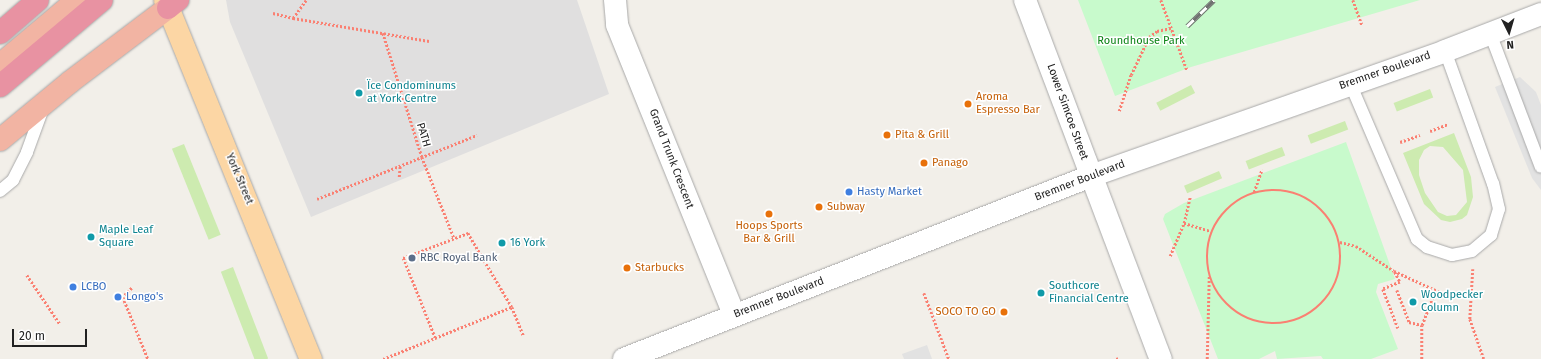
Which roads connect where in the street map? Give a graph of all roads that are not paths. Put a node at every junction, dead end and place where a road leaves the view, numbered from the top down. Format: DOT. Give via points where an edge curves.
graph roads {
  1 [pos="38,0"];
  2 [pos="77,0"];
  3 [pos="102,0"];
  4 [pos="615,0"];
  5 [pos="1025,0"];
  6 [pos="170,3"];
  7 [pos="1541,14"];
  8 [pos="0,33"];
  9 [pos="1490,33"];
  10 [pos="1445,51"];
  11 [pos="0,65"];
  12 [pos="1350,83"];
  13 [pos="0,86"];
  14 [pos="44,104"];
  15 [pos="0,140"];
  16 [pos="1541,167"];
  17 [pos="1091,176"];
  18 [pos="0,191"];
  19 [pos="734,316"];
  20 [pos="311,359"];
  21 [pos="624,359"];
  22 [pos="1161,359"];
  1 -- 8 [label="highway"];
  2 -- 11 [label="highway"];
  3 -- 13 [label="highway"];
  4 -- 19 [label="street, Grand Trunk Crescent" via="617,25"];
  5 -- 17 [label="street, Lower Simcoe Street"];
  6 -- 14 [label="highway"];
  6 -- 20 [label="main road, York Street"];
  7 -- 9 [label="street, Bremner Boulevard"];
  9 -- 10 [label="street, Bremner Boulevard"];
  9 -- 16 [label="lane"];
  10 -- 12 [label="street, Bremner Boulevard"];
  10 -- 12 [label="lane" via="1493,184 1499,209 1491,235 1472,250 1452,255 1427,247 1417,239"];
  12 -- 17 [label="street, Bremner Boulevard"];
  14 -- 15 [label="highway"];
  14 -- 18 [label="lane" via="27,152 13,180"];
  17 -- 19 [label="street, Bremner Boulevard"];
  17 -- 22 [label="street, Lower Simcoe Street"];
  19 -- 21 [label="street, Bremner Boulevard"];
}
